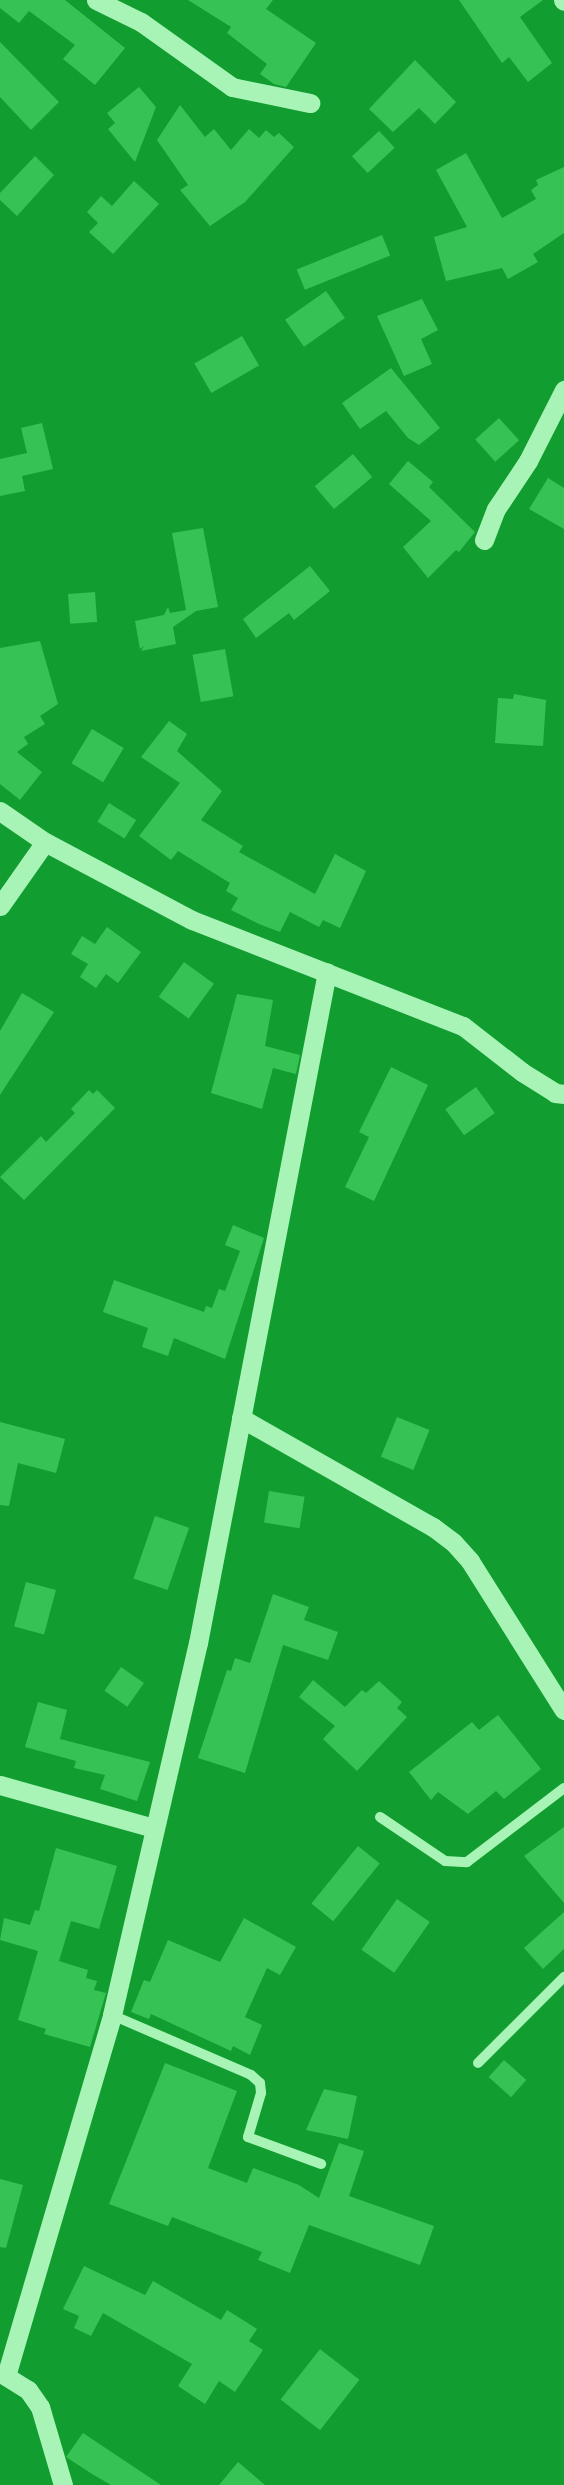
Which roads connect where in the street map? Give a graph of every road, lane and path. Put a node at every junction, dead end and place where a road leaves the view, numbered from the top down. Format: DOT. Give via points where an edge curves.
graph roads {
  1 [pos="96,0"];
  2 [pos="310,103"];
  3 [pos="564,390"];
  4 [pos="484,540"];
  5 [pos="0,811"];
  6 [pos="45,842"];
  7 [pos="0,906"];
  8 [pos="327,972"];
  9 [pos="564,1094"];
  10 [pos="241,1418"];
  11 [pos="564,1710"];
  12 [pos="0,1785"];
  13 [pos="564,1788"];
  14 [pos="380,1817"];
  15 [pos="154,1828"];
  16 [pos="564,1977"];
  17 [pos="112,2015"];
  18 [pos="478,2063"];
  19 [pos="321,2164"];
  20 [pos="3,2375"];
  21 [pos="63,2485"];
  1 -- 2 [label="street" via="141,22 232,87"];
  3 -- 4 [label="street" via="528,460 496,509"];
  5 -- 6 [label="street"];
  6 -- 7 [label="street"];
  6 -- 8 [label="street" via="192,920"];
  8 -- 9 [label="street" via="463,1026 522,1072"];
  8 -- 10 [label="street"];
  10 -- 11 [label="street" via="433,1527 454,1543 470,1562"];
  10 -- 15 [label="street" via="198,1642"];
  12 -- 15 [label="street"];
  13 -- 14 [label="lane" via="467,1862 445,1861"];
  15 -- 17 [label="street"];
  16 -- 18 [label="lane"];
  17 -- 19 [label="lane" via="251,2075 260,2083 261,2093 248,2137"];
  17 -- 20 [label="street"];
  20 -- 21 [label="street" via="28,2390 40,2408"];
}
